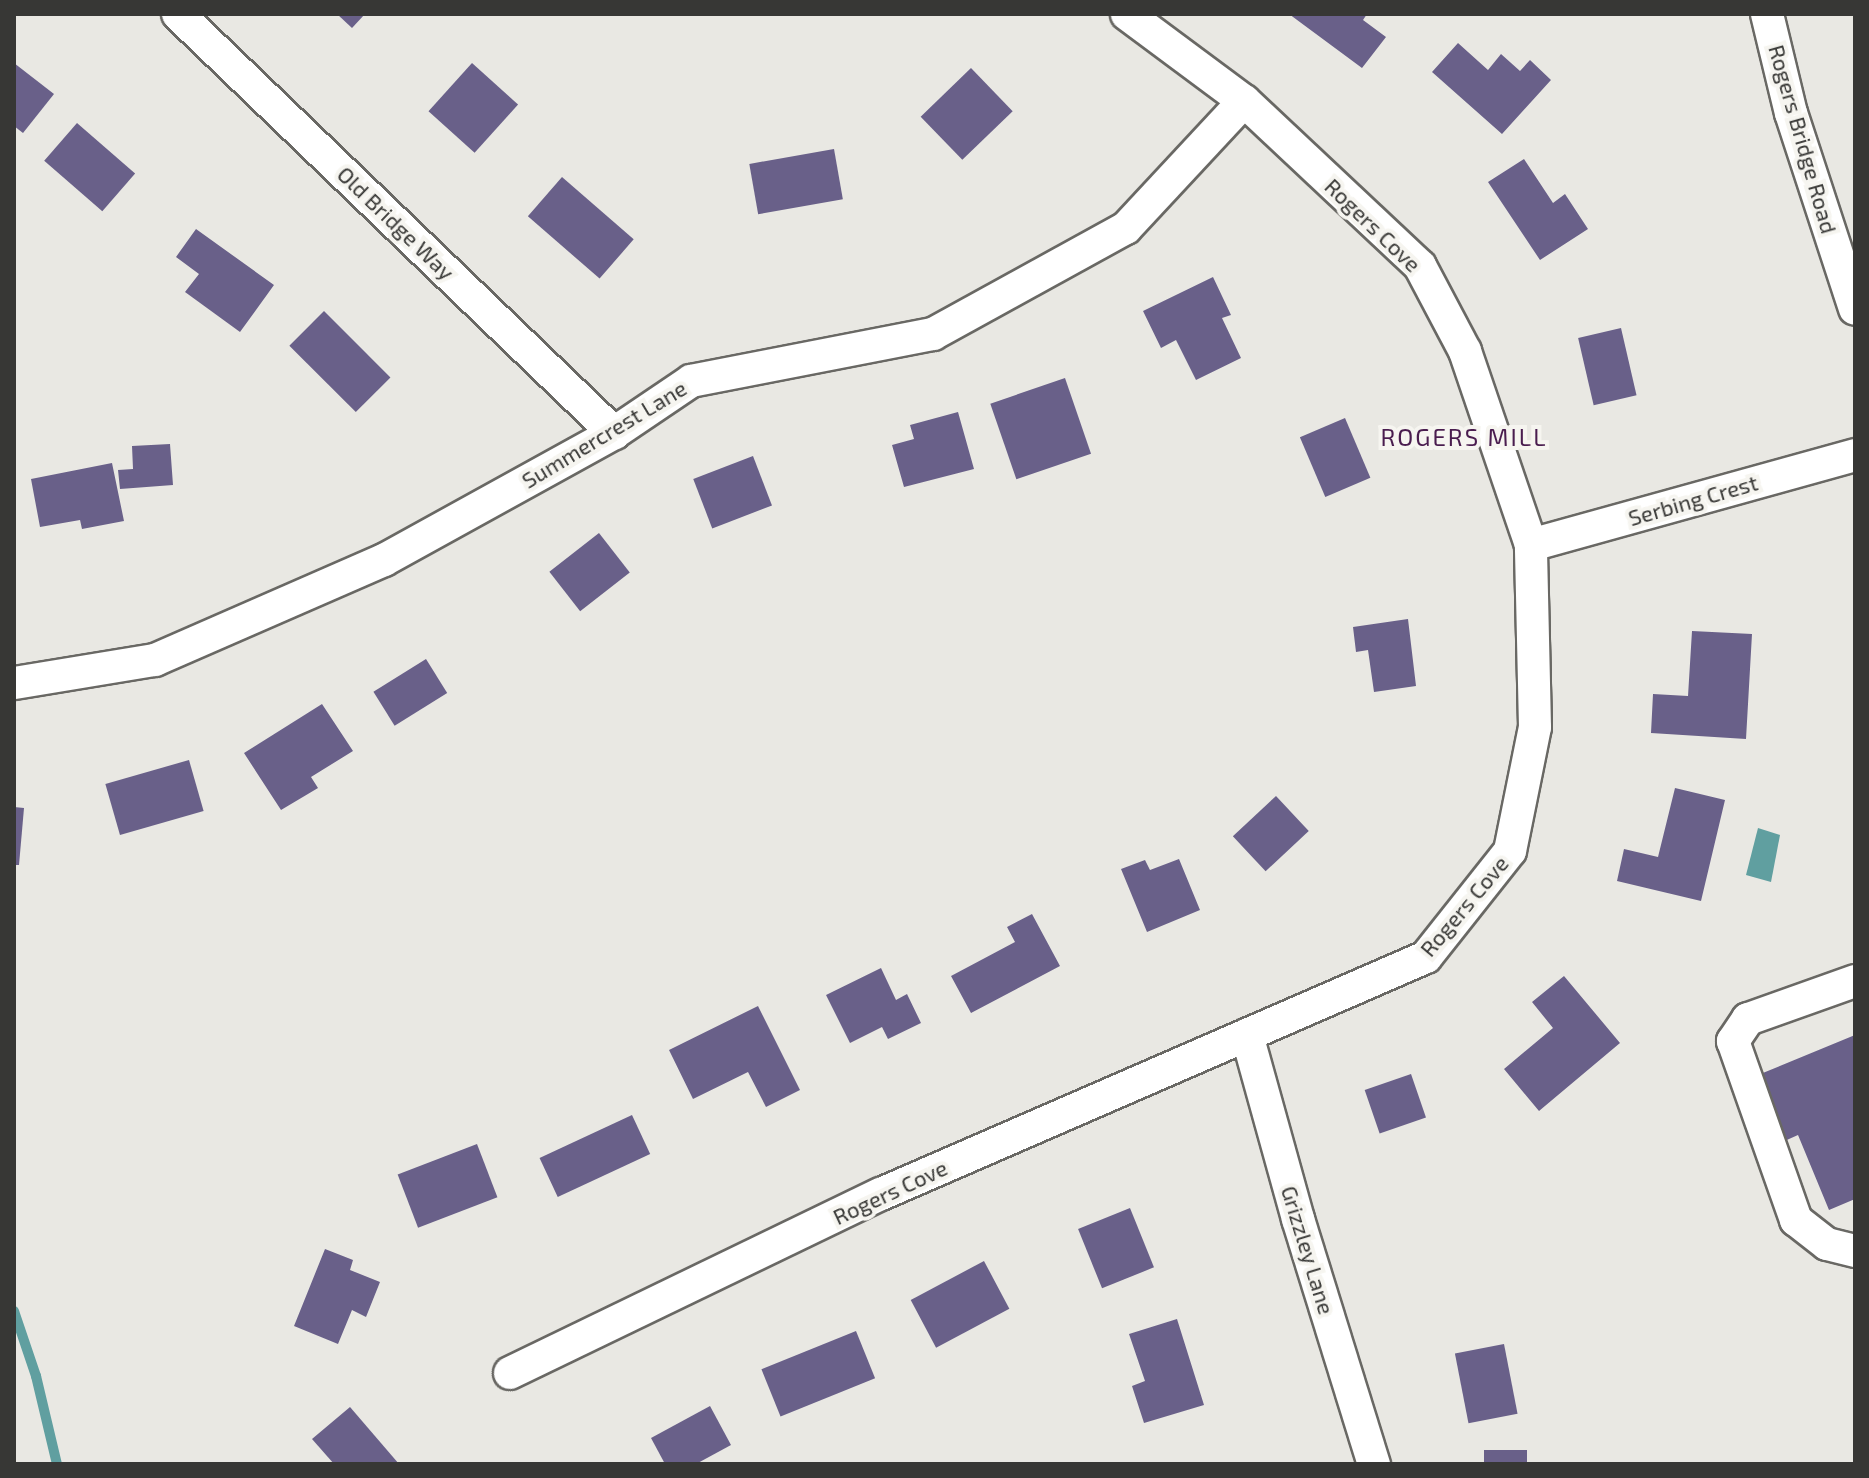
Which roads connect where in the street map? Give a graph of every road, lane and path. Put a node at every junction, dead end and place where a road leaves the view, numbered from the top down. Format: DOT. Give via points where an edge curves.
graph roads {
  1 [pos="178,14"];
  2 [pos="1127,14"];
  3 [pos="1767,14"];
  4 [pos="1244,101"];
  5 [pos="1855,309"];
  6 [pos="614,433"];
  7 [pos="1855,455"];
  8 [pos="1531,545"];
  9 [pos="14,683"];
  10 [pos="1855,981"];
  11 [pos="1247,1035"];
  12 [pos="1855,1251"];
  13 [pos="510,1373"];
  14 [pos="1374,1464"];
  1 -- 6 [label="street, Old Bridge Way"];
  2 -- 4 [label="street, Rogers Cove"];
  3 -- 5 [label="street, Rogers Bridge Road" via="1791,113"];
  4 -- 6 [label="street, Summercrest Lane" via="1126,228 933,334 691,381"];
  4 -- 8 [label="street, Rogers Cove" via="1420,266 1465,351"];
  6 -- 9 [label="street, Summercrest Lane" via="384,560 155,660"];
  7 -- 8 [label="street, Serbing Crest"];
  8 -- 11 [label="street, Rogers Cove" via="1535,727 1510,851 1426,957"];
  10 -- 12 [label="street" via="1748,1019 1733,1041 1796,1220 1827,1244"];
  11 -- 13 [label="street, Rogers Cove" via="881,1194"];
  11 -- 14 [label="street, Grizzley Lane"];
}
